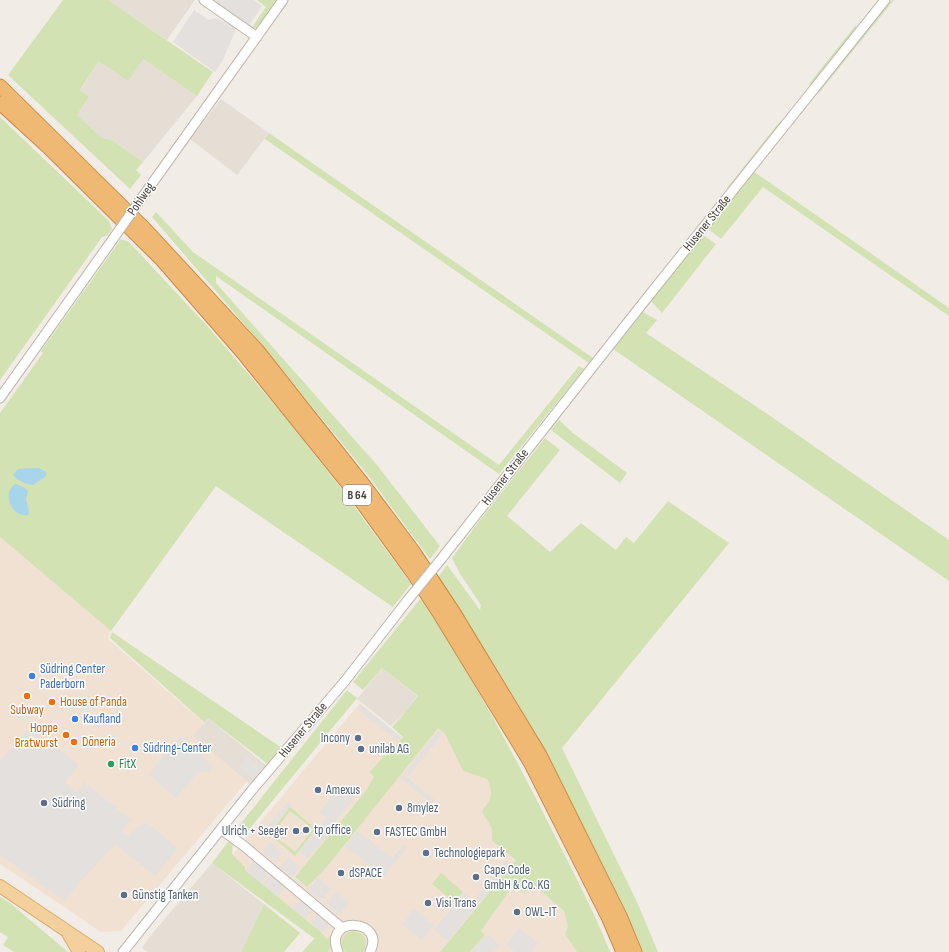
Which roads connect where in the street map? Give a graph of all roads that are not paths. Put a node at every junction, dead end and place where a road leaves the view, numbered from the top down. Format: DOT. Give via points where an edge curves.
graph roads {
  1 [pos="204,0"];
  2 [pos="283,0"];
  3 [pos="885,0"];
  4 [pos="257,37"];
  5 [pos="0,86"];
  6 [pos="0,103"];
  7 [pos="0,398"];
  8 [pos="222,830"];
  9 [pos="0,886"];
  10 [pos="342,928"];
  11 [pos="68,932"];
  12 [pos="79,952"];
  13 [pos="98,952"];
  14 [pos="123,952"];
  15 [pos="338,952"];
  16 [pos="370,952"];
  17 [pos="623,952"];
  18 [pos="635,952"];
  1 -- 4 [label="street"];
  2 -- 4 [label="street, Pohlweg"];
  3 -- 8 [label="street, Husener Straße, bridge" via="345,681 252,790"];
  4 -- 7 [label="street, Pohlweg, bridge"];
  5 -- 18 [label="highway, B 64" via="143,227 257,350 413,551 454,613 540,755 621,918"];
  6 -- 17 [label="highway, B 64" via="162,260 243,353 353,490 441,616 530,762"];
  8 -- 10 [label="street"];
  8 -- 14 [label="street, Husener Straße"];
  9 -- 11 [label="main road"];
  10 -- 15 [label="street" via="336,937"];
  10 -- 16 [label="street" via="352,925 367,930 372,940"];
  11 -- 12 [label="main road"];
  11 -- 13 [label="main road"];
}
